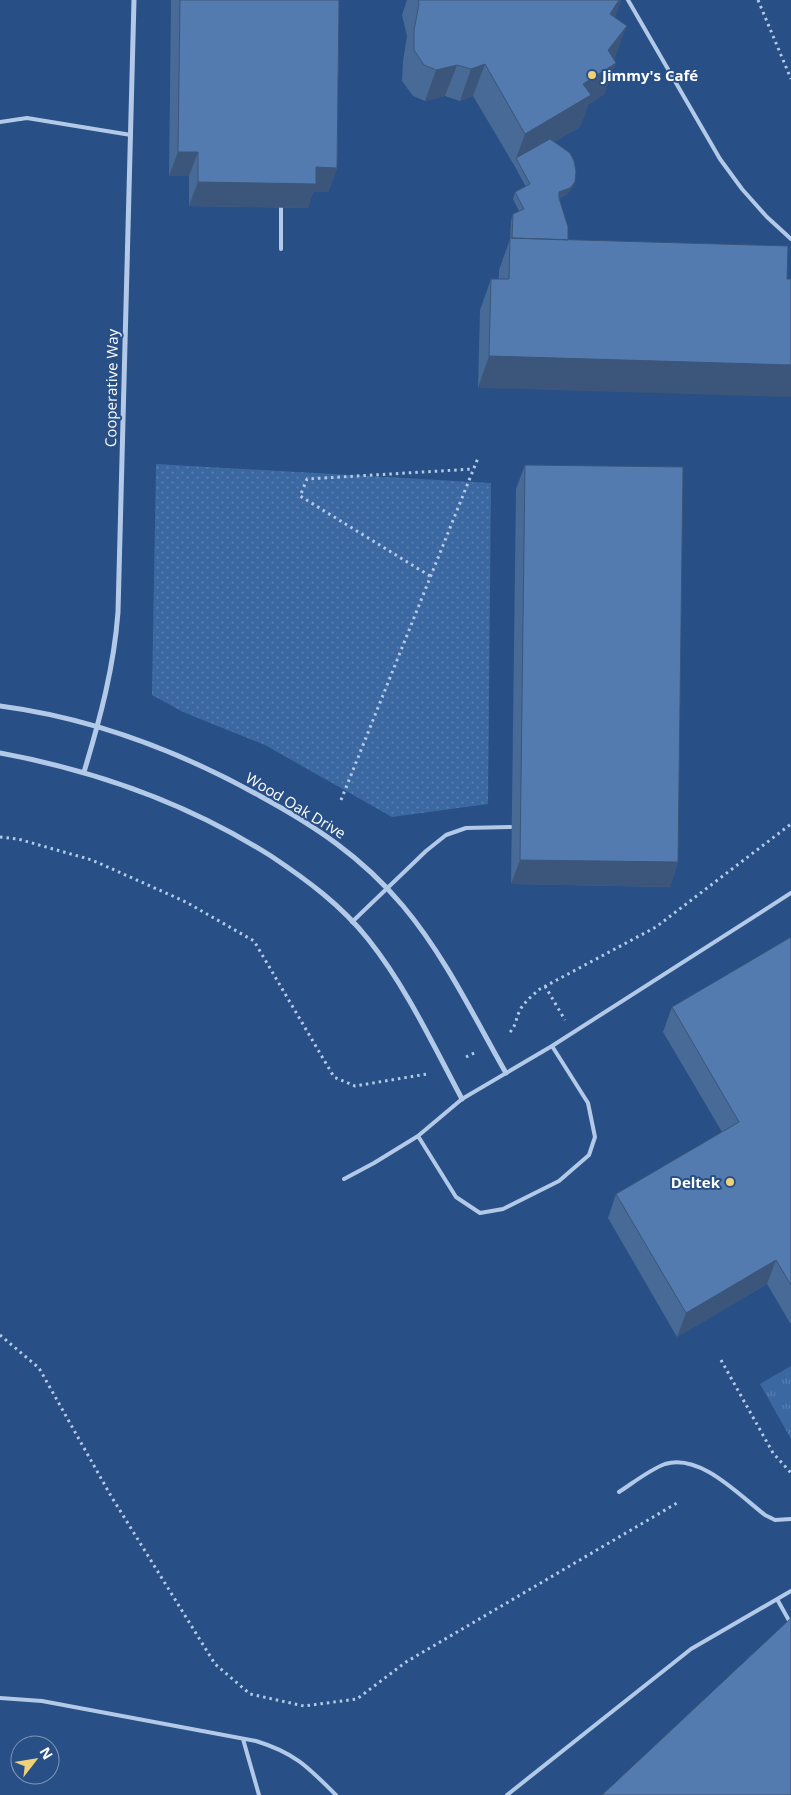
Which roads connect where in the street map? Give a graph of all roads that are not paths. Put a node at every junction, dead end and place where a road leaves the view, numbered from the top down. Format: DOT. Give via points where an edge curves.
graph roads {
  1 [pos="134,0"];
  2 [pos="628,0"];
  3 [pos="0,122"];
  4 [pos="131,135"];
  5 [pos="281,207"];
  6 [pos="791,239"];
  7 [pos="281,249"];
  8 [pos="0,706"];
  9 [pos="98,726"];
  10 [pos="0,753"];
  11 [pos="84,772"];
  12 [pos="511,827"];
  13 [pos="387,888"];
  14 [pos="791,893"];
  15 [pos="352,922"];
  16 [pos="552,1046"];
  17 [pos="506,1073"];
  18 [pos="462,1099"];
  19 [pos="418,1136"];
  20 [pos="344,1179"];
  21 [pos="618,1492"];
  22 [pos="791,1520"];
  23 [pos="791,1591"];
  24 [pos="777,1599"];
  25 [pos="791,1624"];
  26 [pos="0,1698"];
  27 [pos="243,1739"];
  28 [pos="259,1795"];
  29 [pos="336,1795"];
  30 [pos="507,1795"];
  1 -- 4 [label="street, Cooperative Way"];
  2 -- 6 [label="lane" via="720,159 742,189"];
  3 -- 4 [label="lane" via="27,118"];
  4 -- 9 [label="street, Cooperative Way" via="118,612 112,664"];
  5 -- 7 [label="lane"];
  8 -- 9 [label="street, Wood Oak Drive"];
  9 -- 11 [label="street, Cooperative Way"];
  9 -- 13 [label="street, Wood Oak Drive" via="183,758 274,803 341,846"];
  10 -- 11 [label="street"];
  11 -- 15 [label="street" via="209,820 302,877"];
  12 -- 13 [label="lane" via="466,828 446,835"];
  13 -- 15 [label="lane"];
  13 -- 17 [label="street, Wood Oak Drive" via="433,948"];
  14 -- 16 [label="lane"];
  15 -- 18 [label="street" via="368,938 395,978"];
  16 -- 17 [label="lane"];
  16 -- 19 [label="lane" via="588,1103 595,1137 589,1154 559,1181 503,1209 480,1213 456,1197"];
  17 -- 18 [label="lane"];
  18 -- 19 [label="lane"];
  19 -- 20 [label="lane"];
  21 -- 22 [label="lane" via="663,1465 683,1461 710,1472 765,1515 775,1520"];
  23 -- 24 [label="lane"];
  24 -- 25 [label="lane"];
  24 -- 30 [label="lane" via="691,1649"];
  26 -- 27 [label="lane" via="42,1701"];
  27 -- 28 [label="lane"];
  27 -- 29 [label="lane" via="270,1746 304,1763"];
}
